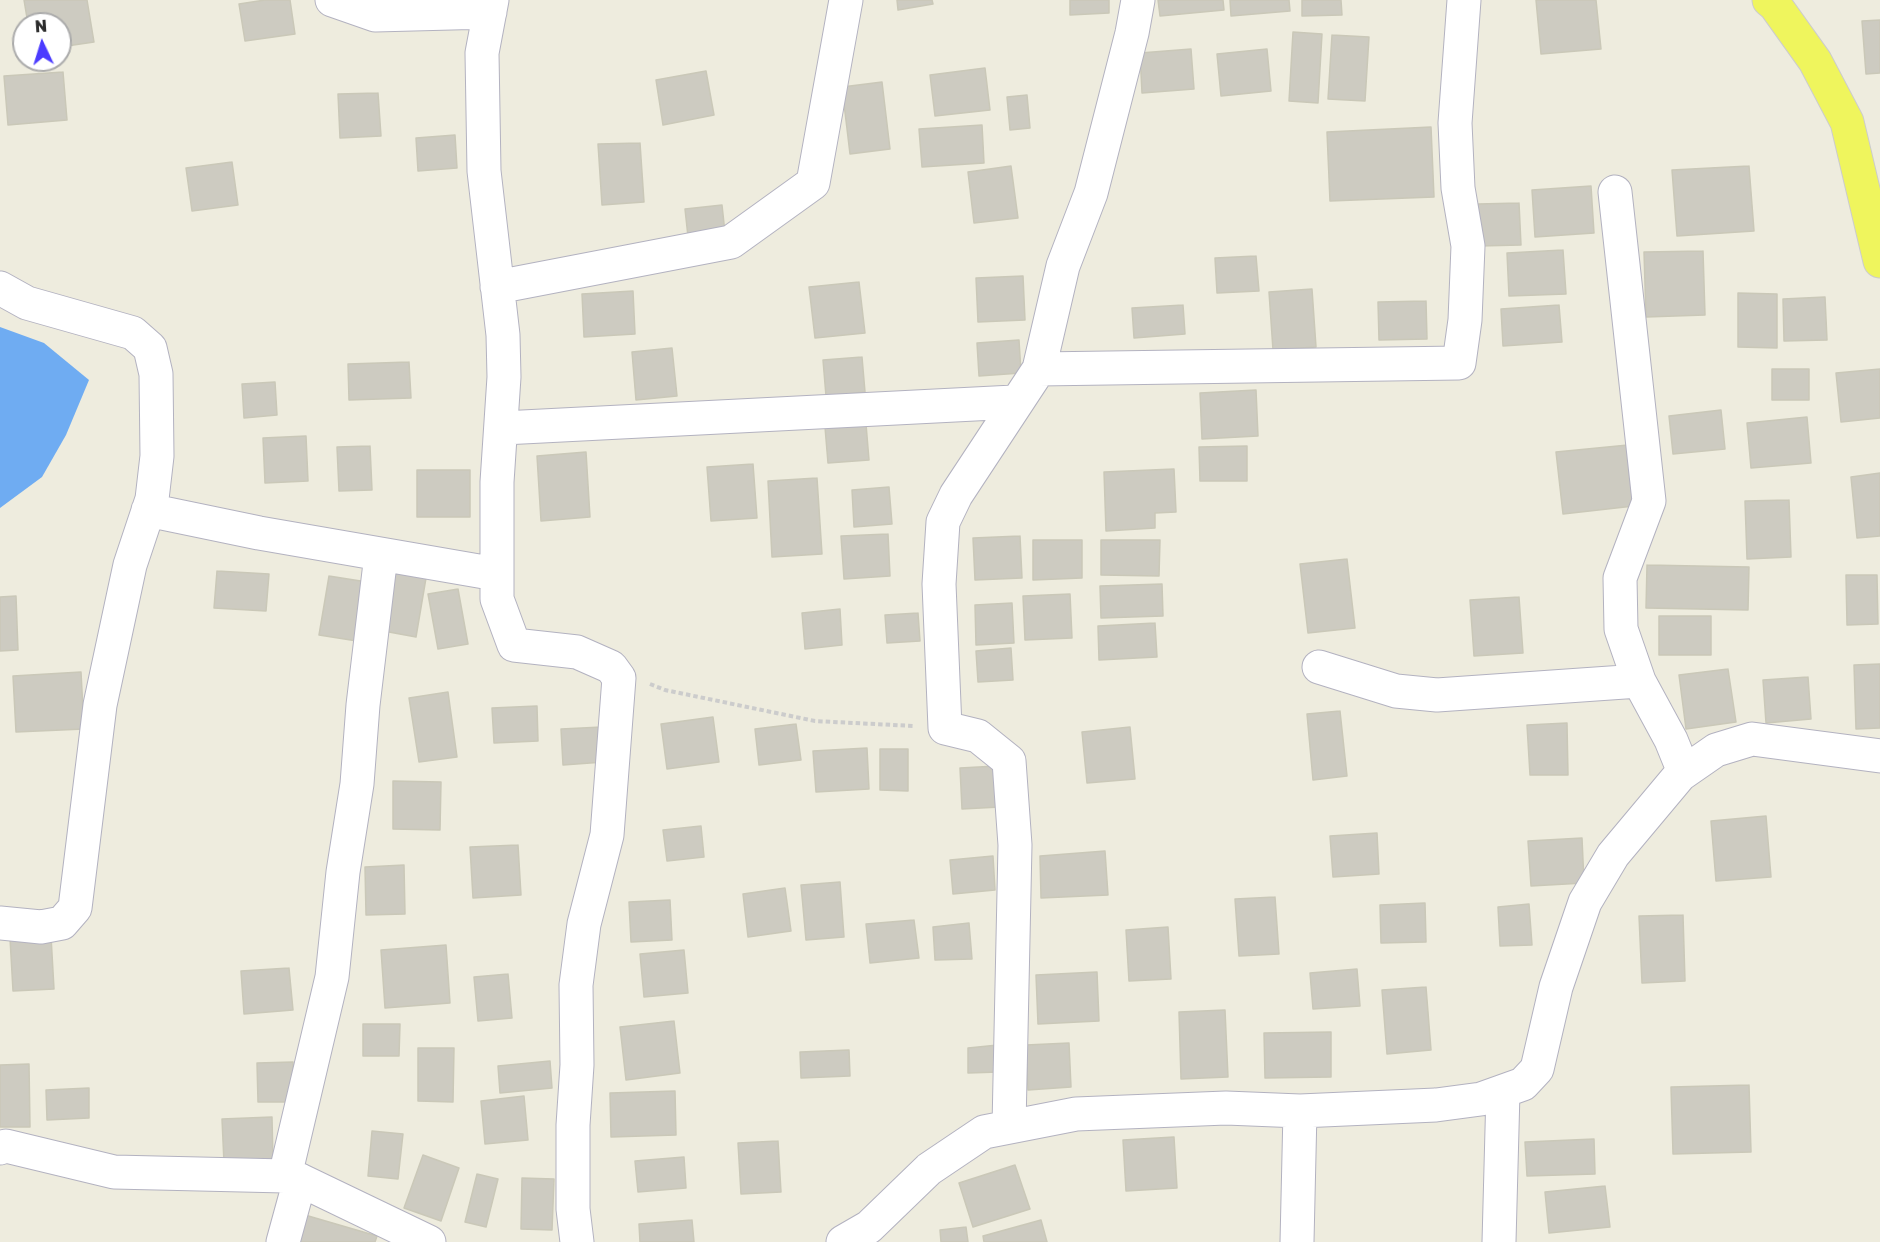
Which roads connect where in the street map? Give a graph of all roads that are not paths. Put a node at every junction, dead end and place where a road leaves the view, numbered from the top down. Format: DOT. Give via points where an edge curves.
graph roads {
  1 [pos="332,0"];
  2 [pos="846,0"];
  3 [pos="1138,0"];
  4 [pos="1464,0"];
  5 [pos="1769,0"];
  6 [pos="491,6"];
  7 [pos="1615,192"];
  8 [pos="1880,261"];
  9 [pos="497,287"];
  10 [pos="0,288"];
  11 [pos="1039,369"];
  12 [pos="1014,402"];
  13 [pos="503,428"];
  14 [pos="148,510"];
  15 [pos="381,555"];
  16 [pos="496,574"];
  17 [pos="1319,667"];
  18 [pos="1639,681"];
  19 [pos="1880,756"];
  20 [pos="1684,772"];
  21 [pos="0,923"];
  22 [pos="1503,1092"];
  23 [pos="1300,1111"];
  24 [pos="1009,1126"];
  25 [pos="0,1148"];
  26 [pos="292,1178"];
  27 [pos="283,1242"];
  28 [pos="429,1242"];
  29 [pos="577,1242"];
  30 [pos="843,1242"];
  31 [pos="1297,1242"];
  32 [pos="1499,1242"];
  1 -- 6 [label="street" via="375,15"];
  2 -- 9 [label="street" via="813,183 731,242"];
  3 -- 11 [label="street" via="1091,193 1063,266"];
  4 -- 11 [label="street" via="1455,123 1458,188 1468,246 1459,363"];
  5 -- 8 [label="main road" via="1815,61 1847,122"];
  6 -- 9 [label="street" via="482,53 484,171"];
  7 -- 18 [label="street" via="1649,501 1620,578 1621,629"];
  9 -- 13 [label="street" via="503,345"];
  10 -- 14 [label="street" via="27,303 133,333 150,348 156,374 158,456"];
  11 -- 12 [label="street"];
  12 -- 13 [label="street"];
  12 -- 24 [label="street" via="943,522 939,584 945,728 978,736 1009,761 1015,844"];
  13 -- 16 [label="street" via="497,483"];
  14 -- 15 [label="street"];
  14 -- 21 [label="street" via="130,565 100,705 75,908 62,923 41,927"];
  15 -- 16 [label="street"];
  15 -- 26 [label="street" via="332,977"];
  16 -- 29 [label="street" via="497,599 514,645 577,652 611,667 619,678 607,835 584,924 576,985 573,1209"];
  17 -- 18 [label="street" via="1396,691 1437,695"];
  18 -- 20 [label="street"];
  19 -- 20 [label="street" via="1752,739 1716,750"];
  20 -- 22 [label="street" via="1613,855 1585,902 1556,987 1537,1069 1523,1084"];
  22 -- 23 [label="street" via="1436,1105"];
  22 -- 32 [label="street"];
  23 -- 24 [label="street" via="1226,1108 1076,1114"];
  23 -- 31 [label="street"];
  24 -- 30 [label="street" via="984,1132 929,1169 868,1227"];
  25 -- 26 [label="street" via="6,1146 114,1172"];
  26 -- 27 [label="street"];
  26 -- 28 [label="street"];
}
